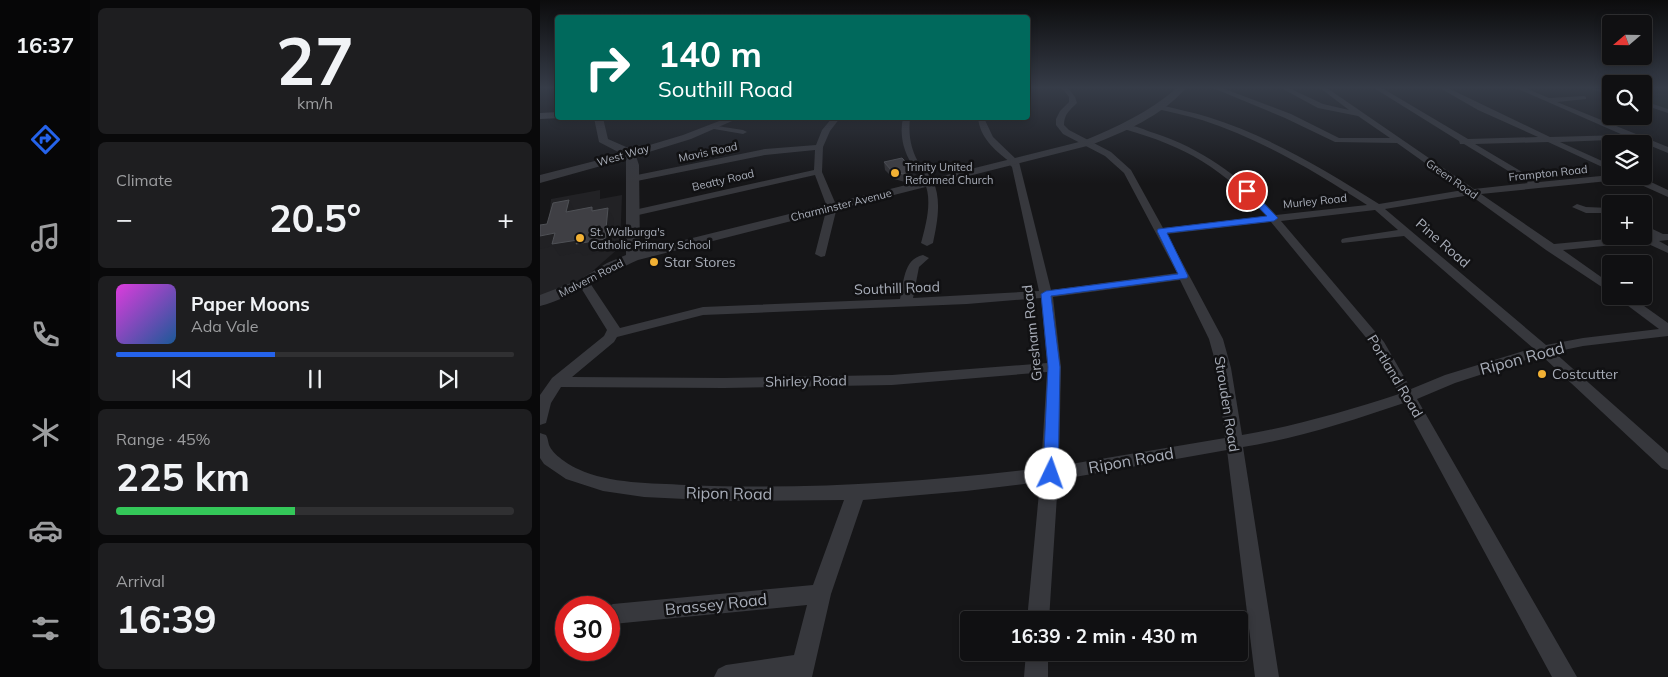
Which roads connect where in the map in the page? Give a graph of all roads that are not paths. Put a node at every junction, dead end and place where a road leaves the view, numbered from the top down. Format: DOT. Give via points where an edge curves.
graph roads {
  1 [pos="598,120"];
  2 [pos="730,120"];
  3 [pos="834,120"];
  4 [pos="906,120"];
  5 [pos="982,120"];
  6 [pos="1060,120"];
  7 [pos="1139,120"];
  8 [pos="1208,120"];
  9 [pos="1296,120"];
  10 [pos="1368,120"];
  11 [pos="1428,120"];
  12 [pos="1505,120"];
  13 [pos="1593,120"];
  14 [pos="714,127"];
  15 [pos="1127,127"];
  16 [pos="743,132"];
  17 [pos="1629,135"];
  18 [pos="1602,138"];
  19 [pos="1548,140"];
  20 [pos="1344,141"];
  21 [pos="1399,141"];
  22 [pos="1464,142"];
  23 [pos="1087,143"];
  24 [pos="1652,144"];
  25 [pos="819,147"];
  26 [pos="1332,147"];
  27 [pos="1668,150"];
  28 [pos="630,154"];
  29 [pos="1014,162"];
  30 [pos="1602,164"];
  31 [pos="818,172"];
  32 [pos="540,179"];
  33 [pos="632,179"];
  34 [pos="1602,179"];
  35 [pos="930,183"];
  36 [pos="1537,185"];
  37 [pos="1648,185"];
  38 [pos="1470,192"];
  39 [pos="1668,194"];
  40 [pos="1377,206"];
  41 [pos="832,207"];
  42 [pos="1577,207"];
  43 [pos="1602,210"];
  44 [pos="634,213"];
  45 [pos="1274,218"];
  46 [pos="1162,231"];
  47 [pos="1652,231"];
  48 [pos="1408,232"];
  49 [pos="1665,237"];
  50 [pos="1652,239"];
  51 [pos="1346,241"];
  52 [pos="1652,242"];
  53 [pos="927,243"];
  54 [pos="1602,244"];
  55 [pos="1550,248"];
  56 [pos="1668,250"];
  57 [pos="821,254"];
  58 [pos="634,257"];
  59 [pos="923,258"];
  60 [pos="1184,276"];
  61 [pos="584,283"];
  62 [pos="1602,284"];
  63 [pos="1046,294"];
  64 [pos="540,301"];
  65 [pos="906,302"];
  66 [pos="1633,305"];
  67 [pos="1668,331"];
  68 [pos="613,334"];
  69 [pos="1544,350"];
  70 [pos="1054,367"];
  71 [pos="557,382"];
  72 [pos="1409,396"];
  73 [pos="540,419"];
  74 [pos="1234,442"];
  75 [pos="540,444"];
  76 [pos="1668,463"];
  77 [pos="1051,474"];
  78 [pos="856,493"];
  79 [pos="820,594"];
  80 [pos="1039,611"];
  81 [pos="620,613"];
  82 [pos="1037,661"];
  83 [pos="802,671"];
  84 [pos="726,677"];
  85 [pos="1036,677"];
  86 [pos="1267,677"];
  87 [pos="1565,677"];
  1 -- 28 [label="street" via="603,140"];
  2 -- 14 [label="street, West Way"];
  3 -- 25 [label="street"];
  4 -- 35 [label="street" via="904,135 910,156"];
  5 -- 29 [label="street" via="986,136"];
  6 -- 23 [label="street, Strouden Road" via="1066,132"];
  7 -- 15 [label="street, Charminster Avenue"];
  8 -- 40 [label="street, Pine Road" via="1252,137 1320,171"];
  9 -- 20 [label="street"];
  10 -- 21 [label="street, Green Road"];
  11 -- 22 [label="street"];
  12 -- 19 [label="street"];
  13 -- 17 [label="street"];
  14 -- 16 [label="street"];
  14 -- 28 [label="street, West Way"];
  15 -- 23 [label="street, Charminster Avenue"];
  15 -- 45 [label="street, Portland Road" via="1164,139 1207,160 1240,185"];
  18 -- 19 [label="street"];
  19 -- 22 [label="street"];
  19 -- 30 [label="street"];
  20 -- 21 [label="street"];
  20 -- 26 [label="street"];
  21 -- 38 [label="street, Green Road"];
  22 -- 36 [label="street"];
  23 -- 29 [label="street, Charminster Avenue"];
  23 -- 46 [label="street, Strouden Road" via="1119,162 1128,172"];
  24 -- 27 [label="street"];
  25 -- 31 [label="street"];
  25 -- 33 [label="street, Mavis Road" via="765,152"];
  28 -- 32 [label="street, West Way"];
  28 -- 33 [label="street, Malvern Road"];
  29 -- 35 [label="street, Charminster Avenue"];
  29 -- 63 [label="street, Gresham Road"];
  31 -- 41 [label="street"];
  31 -- 44 [label="street, Beatty Road"];
  33 -- 44 [label="street, Malvern Road"];
  34 -- 36 [label="street, Frampton Road"];
  35 -- 41 [label="street, Charminster Avenue"];
  35 -- 53 [label="street" via="933,218"];
  36 -- 38 [label="street, Frampton Road"];
  37 -- 39 [label="street"];
  38 -- 40 [label="street, Murley Road"];
  38 -- 55 [label="street, Green Road"];
  40 -- 45 [label="street, Murley Road"];
  40 -- 48 [label="street, Pine Road"];
  41 -- 57 [label="street"];
  41 -- 58 [label="street, Charminster Avenue"];
  42 -- 43 [label="street" via="1584,211"];
  44 -- 58 [label="street, Malvern Road"];
  45 -- 46 [label="street, Murley Road"];
  45 -- 72 [label="street, Portland Road" via="1380,345"];
  46 -- 60 [label="street, Strouden Road"];
  47 -- 49 [label="street"];
  48 -- 51 [label="street"];
  48 -- 69 [label="street, Pine Road"];
  49 -- 50 [label="street"];
  52 -- 56 [label="street"];
  54 -- 55 [label="street"];
  55 -- 62 [label="street, Green Road"];
  58 -- 61 [label="street, Malvern Road"];
  59 -- 65 [label="street" via="913,266"];
  60 -- 63 [label="street, Southill Road"];
  60 -- 74 [label="street, Strouden Road" via="1216,339 1224,368"];
  61 -- 64 [label="street, Malvern Road"];
  61 -- 68 [label="street" via="614,327"];
  63 -- 65 [label="street, Southill Road"];
  63 -- 70 [label="street, Gresham Road"];
  65 -- 68 [label="street, Southill Road" via="703,312"];
  66 -- 67 [label="street"];
  67 -- 69 [label="street, Ripon Road"];
  68 -- 71 [label="street"];
  69 -- 72 [label="street, Ripon Road" via="1450,379"];
  69 -- 76 [label="street, Pine Road"];
  70 -- 71 [label="street, Shirley Road" via="892,380"];
  70 -- 77 [label="street, Gresham Road"];
  71 -- 73 [label="street" via="543,403"];
  72 -- 74 [label="street, Ripon Road" via="1306,429"];
  72 -- 87 [label="street, Portland Road"];
  74 -- 77 [label="street, Ripon Road"];
  74 -- 86 [label="street, Strouden Road"];
  75 -- 78 [label="street, Ripon Road" via="550,459 572,474 602,484 644,490 726,494"];
  77 -- 78 [label="street, Ripon Road"];
  77 -- 80 [label="street, Gresham Road"];
  78 -- 79 [label="street"];
  79 -- 81 [label="street, Brassey Road"];
  79 -- 83 [label="street"];
  82 -- 85 [label="street"];
  83 -- 84 [label="street"];
}
